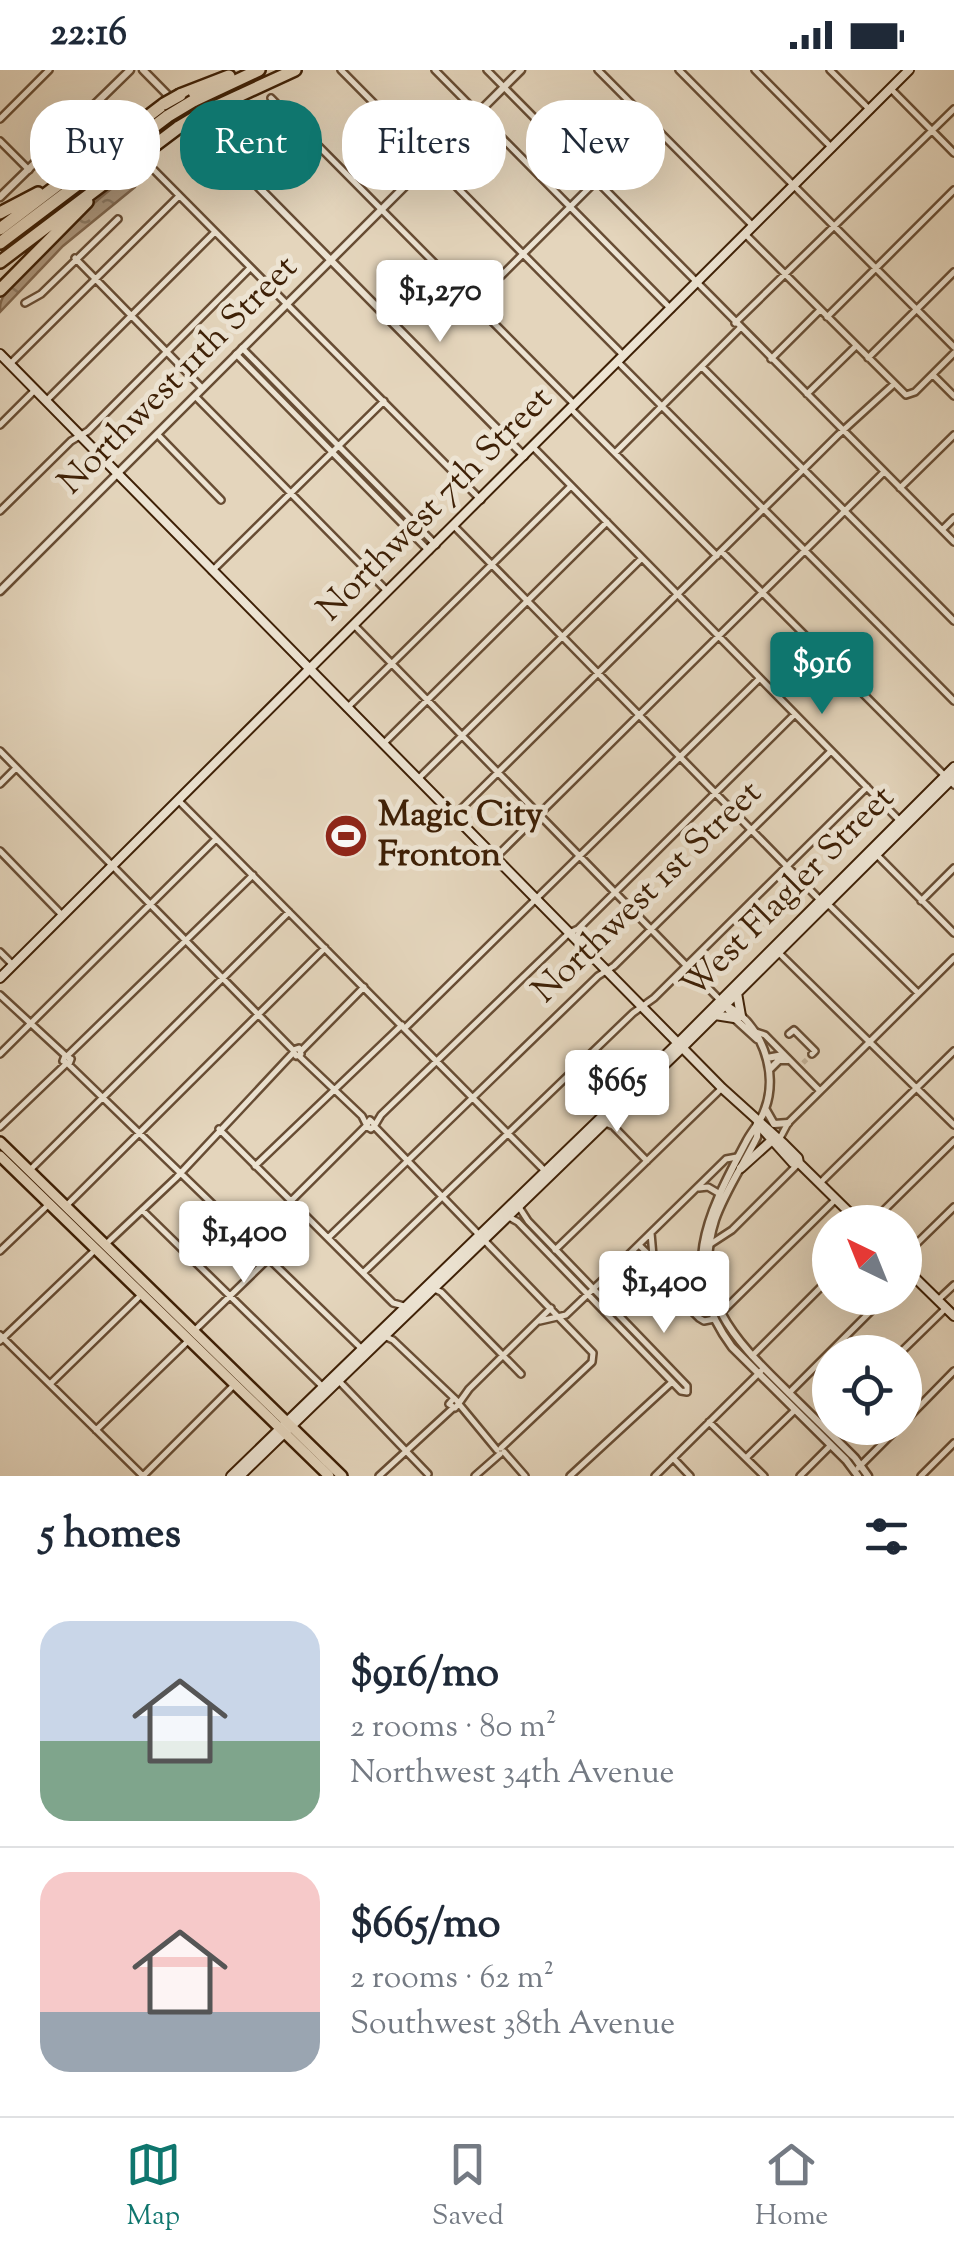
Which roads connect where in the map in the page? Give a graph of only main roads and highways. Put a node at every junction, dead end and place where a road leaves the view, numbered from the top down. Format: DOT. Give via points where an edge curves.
graph roads {
  1 [pos="247,70"];
  2 [pos="258,70"];
  3 [pos="294,70"];
  4 [pos="909,70"];
  5 [pos="166,110"];
  6 [pos="160,114"];
  7 [pos="160,140"];
  8 [pos="47,190"];
  9 [pos="49,190"];
  10 [pos="92,190"];
  11 [pos="98,190"];
  12 [pos="0,212"];
  13 [pos="0,229"];
  14 [pos="0,243"];
  15 [pos="0,262"];
  16 [pos="0,290"];
  17 [pos="0,354"];
  18 [pos="310,670"];
  19 [pos="954,767"];
  20 [pos="950,780"];
  21 [pos="824,902"];
  22 [pos="0,978"];
  23 [pos="737,993"];
  24 [pos="723,1003"];
  25 [pos="715,1015"];
  26 [pos="680,1046"];
  27 [pos="587,1128"];
  28 [pos="776,1140"];
  29 [pos="0,1142"];
  30 [pos="581,1144"];
  31 [pos="1,1159"];
  32 [pos="26,1168"];
  33 [pos="741,1168"];
  34 [pos="544,1170"];
  35 [pos="538,1185"];
  36 [pos="842,1205"];
  37 [pos="481,1235"];
  38 [pos="101,1247"];
  39 [pos="922,1286"];
  40 [pos="954,1316"];
  41 [pos="191,1336"];
  42 [pos="364,1350"];
  43 [pos="285,1427"];
  44 [pos="231,1476"];
  45 [pos="240,1476"];
  46 [pos="329,1476"];
  47 [pos="342,1476"];
  1 -- 5 [label="highway, bridge" via="180,95"];
  2 -- 5 [label="highway, bridge"];
  3 -- 7 [label="highway, bridge"];
  4 -- 18 [label="main road, Northwest 7th Street"];
  5 -- 6 [label="highway"];
  5 -- 14 [label="highway"];
  8 -- 12 [label="highway"];
  9 -- 13 [label="highway"];
  10 -- 15 [label="highway"];
  11 -- 16 [label="highway"];
  17 -- 18 [label="main road"];
  18 -- 22 [label="main road, Northwest 7th Street"];
  18 -- 26 [label="main road"];
  19 -- 20 [label="main road, West Flagler Street"];
  20 -- 21 [label="main road, West Flagler Street"];
  20 -- 21 [label="main road, West Flagler Street" via="900,821"];
  21 -- 23 [label="main road, West Flagler Street"];
  21 -- 24 [label="main road, West Flagler Street"];
  23 -- 24 [label="main road, West Flagler Street"];
  23 -- 25 [label="main road" via="737,1017"];
  24 -- 25 [label="main road, West Flagler Street"];
  24 -- 26 [label="main road, West Flagler Street"];
  25 -- 26 [label="main road, West Flagler Street"];
  26 -- 27 [label="main road, West Flagler Street"];
  26 -- 28 [label="main road"];
  26 -- 30 [label="main road, West Flagler Street"];
  27 -- 30 [label="main road"];
  27 -- 34 [label="main road, West Flagler Street"];
  28 -- 33 [label="main road"];
  28 -- 36 [label="main road"];
  29 -- 32 [label="main road"];
  30 -- 35 [label="main road, West Flagler Street"];
  31 -- 32 [label="main road"];
  31 -- 38 [label="main road"];
  32 -- 38 [label="main road"];
  34 -- 35 [label="main road"];
  34 -- 37 [label="main road, West Flagler Street"];
  35 -- 37 [label="main road, West Flagler Street"];
  37 -- 42 [label="main road, West Flagler Street"];
  37 -- 42 [label="main road, West Flagler Street" via="437,1288"];
  38 -- 41 [label="main road"];
  38 -- 41 [label="main road"];
  39 -- 40 [label="main road"];
  41 -- 43 [label="main road"];
  41 -- 43 [label="main road" via="205,1342"];
  42 -- 43 [label="main road, West Flagler Street"];
  42 -- 43 [label="main road, West Flagler Street"];
  43 -- 44 [label="main road, West Flagler Street"];
  43 -- 45 [label="main road, West Flagler Street"];
  43 -- 46 [label="main road"];
  43 -- 47 [label="main road"];
}
